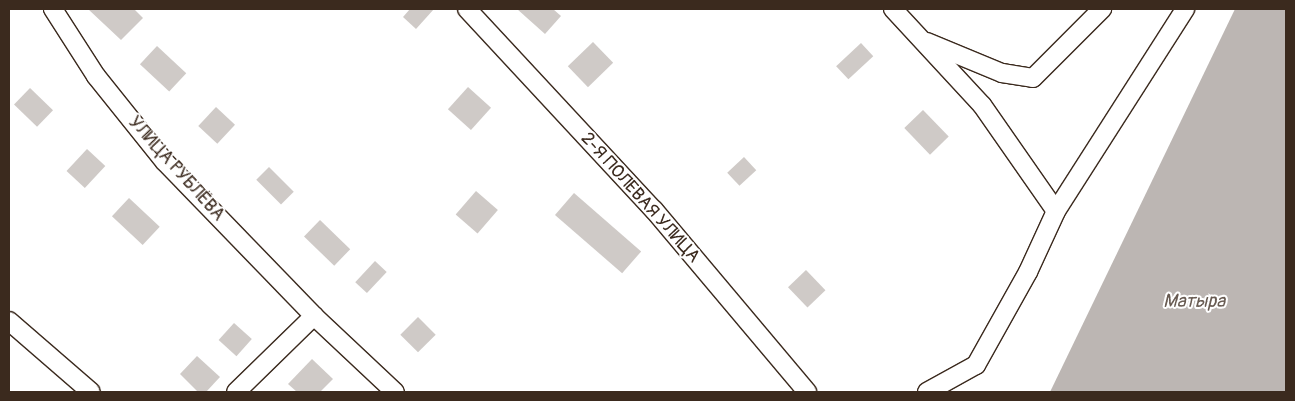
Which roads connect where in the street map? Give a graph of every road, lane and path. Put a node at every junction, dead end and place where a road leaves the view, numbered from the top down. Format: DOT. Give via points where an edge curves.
graph roads {
  1 [pos="53,9"];
  2 [pos="467,9"];
  3 [pos="894,9"];
  4 [pos="1102,9"];
  5 [pos="1185,9"];
  6 [pos="922,40"];
  7 [pos="1056,211"];
  8 [pos="314,316"];
  9 [pos="9,321"];
  10 [pos="92,392"];
  11 [pos="236,392"];
  12 [pos="395,392"];
  13 [pos="807,392"];
  14 [pos="927,392"];
  1 -- 8 [label="street, УЛИЦА РУБЛЁВА" via="96,76 165,162"];
  2 -- 13 [label="street, 2-Я ПОЛЕВАЯ УЛИЦА" via="654,210"];
  3 -- 6 [label="street"];
  4 -- 6 [label="street" via="1033,78 1002,73"];
  5 -- 7 [label="street"];
  6 -- 7 [label="street" via="982,105"];
  7 -- 14 [label="street" via="1028,272 976,365"];
  8 -- 11 [label="street"];
  8 -- 12 [label="street, УЛИЦА РУБЛЁВА"];
  9 -- 10 [label="street"];
}
